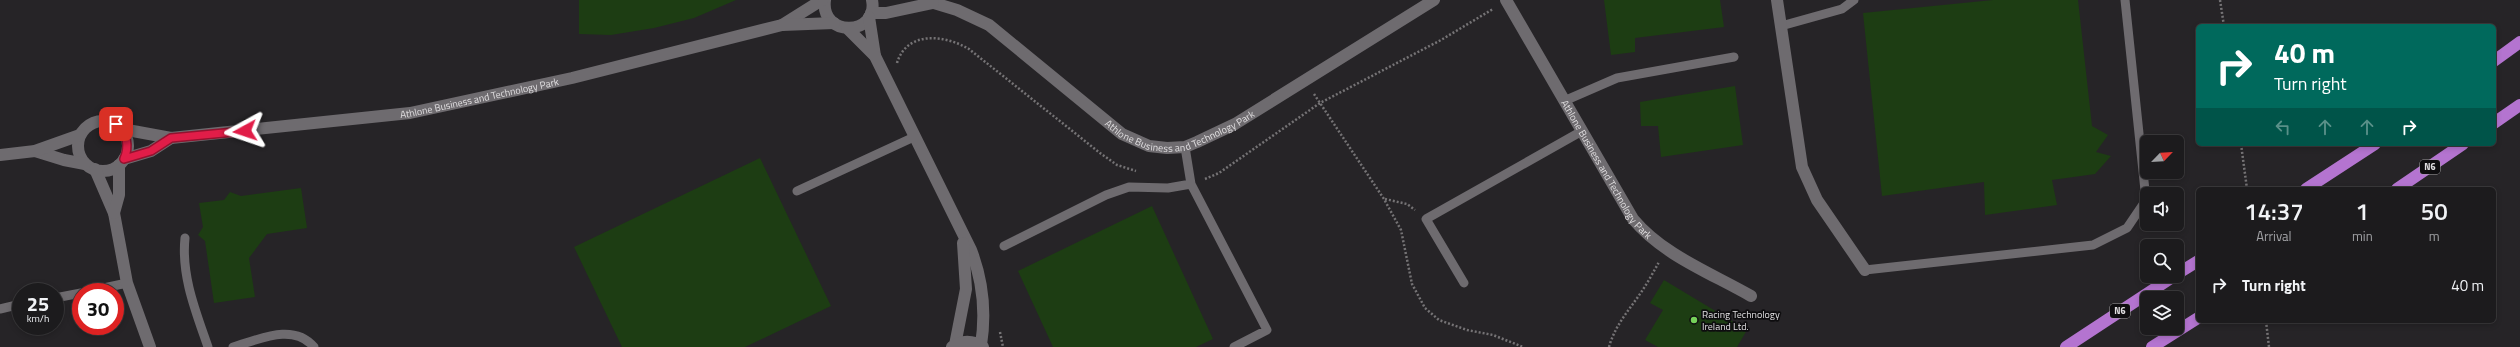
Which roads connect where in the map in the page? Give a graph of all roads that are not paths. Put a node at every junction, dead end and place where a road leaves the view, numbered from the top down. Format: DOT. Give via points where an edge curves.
graph roads {
  1 [pos="822,0"];
  2 [pos="825,0"];
  3 [pos="872,0"];
  4 [pos="1434,0"];
  5 [pos="1777,0"];
  6 [pos="1854,0"];
  7 [pos="2124,0"];
  8 [pos="1506,1"];
  9 [pos="929,2"];
  10 [pos="870,15"];
  11 [pos="834,23"];
  12 [pos="782,25"];
  13 [pos="1781,26"];
  14 [pos="847,28"];
  15 [pos="2520,42"];
  16 [pos="875,56"];
  17 [pos="1734,57"];
  18 [pos="2496,60"];
  19 [pos="1564,101"];
  20 [pos="2520,105"];
  21 [pos="2496,121"];
  22 [pos="122,129"];
  23 [pos="1582,131"];
  24 [pos="80,135"];
  25 [pos="914,137"];
  26 [pos="171,138"];
  27 [pos="2372,146"];
  28 [pos="2460,146"];
  29 [pos="1185,147"];
  30 [pos="35,150"];
  31 [pos="0,155"];
  32 [pos="122,162"];
  33 [pos="90,166"];
  34 [pos="1191,184"];
  35 [pos="2309,187"];
  36 [pos="2400,187"];
  37 [pos="797,191"];
  38 [pos="114,213"];
  39 [pos="185,238"];
  40 [pos="963,238"];
  41 [pos="1004,246"];
  42 [pos="2196,262"];
  43 [pos="1865,270"];
  44 [pos="2184,270"];
  45 [pos="127,283"];
  46 [pos="1464,283"];
  47 [pos="2164,283"];
  48 [pos="124,284"];
  49 [pos="1751,296"];
  50 [pos="12,306"];
  51 [pos="0,309"];
  52 [pos="2196,319"];
  53 [pos="954,346"];
  54 [pos="982,346"];
  55 [pos="150,347"];
  56 [pos="208,347"];
  57 [pos="233,347"];
  58 [pos="314,347"];
  59 [pos="1234,347"];
  60 [pos="2066,347"];
  61 [pos="2152,347"];
  1 -- 12 [label="street, Athlone Business and Technology Park"];
  2 -- 11 [label="street" via="826,12"];
  3 -- 10 [label="street, Athlone Business and Technology Park"];
  4 -- 29 [label="street, Athlone Business and Technology Park" via="1235,124"];
  5 -- 13 [label="street"];
  6 -- 13 [label="lane" via="1842,9"];
  7 -- 43 [label="lane" via="2146,200 2127,228 2093,246"];
  8 -- 19 [label="street, Athlone Business and Technology Park"];
  9 -- 10 [label="street, Athlone Business and Technology Park"];
  9 -- 29 [label="street, Athlone Business and Technology Park" via="957,10 989,25 1122,134 1149,146"];
  10 -- 14 [label="street, Athlone Business and Technology Park" via="861,25"];
  10 -- 16 [label="street, Athlone Business and Technology Park"];
  11 -- 12 [label="street, Athlone Business and Technology Park"];
  11 -- 14 [label="street, Athlone Business and Technology Park"];
  12 -- 26 [label="street, Athlone Business and Technology Park" via="579,76 410,113"];
  13 -- 43 [label="street" via="1802,167 1817,200"];
  14 -- 16 [label="street, Athlone Business and Technology Park"];
  15 -- 18 [label="highway"];
  16 -- 25 [label="street, Athlone Business and Technology Park"];
  17 -- 19 [label="lane" via="1617,78"];
  19 -- 23 [label="street, Athlone Business and Technology Park"];
  20 -- 21 [label="highway"];
  22 -- 24 [label="street, Athlone Business and Technology Park" via="116,124 100,121 92,123"];
  22 -- 26 [label="street, Athlone Business and Technology Park"];
  22 -- 32 [label="street" via="128,144"];
  23 -- 46 [label="lane" via="1426,219"];
  23 -- 49 [label="street, Athlone Business and Technology Park" via="1633,219 1645,234 1666,249"];
  24 -- 30 [label="street, Athlone Business and Technology Park"];
  24 -- 33 [label="street" via="78,151"];
  25 -- 37 [label="lane"];
  25 -- 40 [label="street, Athlone Business and Technology Park"];
  26 -- 32 [label="street, Athlone Business and Technology Park" via="151,151"];
  27 -- 35 [label="highway"];
  28 -- 36 [label="highway, N6"];
  29 -- 34 [label="lane"];
  30 -- 31 [label="street, Athlone Business and Technology Park"];
  30 -- 33 [label="street, Athlone Business and Technology Park"];
  32 -- 33 [label="street, Athlone Business and Technology Park" via="105,171"];
  32 -- 38 [label="street" via="119,195"];
  33 -- 38 [label="street"];
  34 -- 41 [label="lane" via="1168,188 1129,187 1106,195"];
  34 -- 59 [label="lane" via="1267,330"];
  38 -- 45 [label="street"];
  39 -- 56 [label="lane" via="183,256 192,299"];
  40 -- 53 [label="street, Athlone Business and Technology Park" via="966,289"];
  40 -- 54 [label="street, Athlone Business and Technology Park" via="971,250 980,277 984,330"];
  42 -- 44 [label="highway, N6"];
  45 -- 48 [label="lane"];
  45 -- 55 [label="street"];
  47 -- 60 [label="highway, N6"];
  50 -- 51 [label="lane"];
  52 -- 61 [label="highway"];
  53 -- 54 [label="street, Athlone Business and Technology Park" via="964,342"];
  57 -- 58 [label="lane" via="284,332 308,340"];
}
